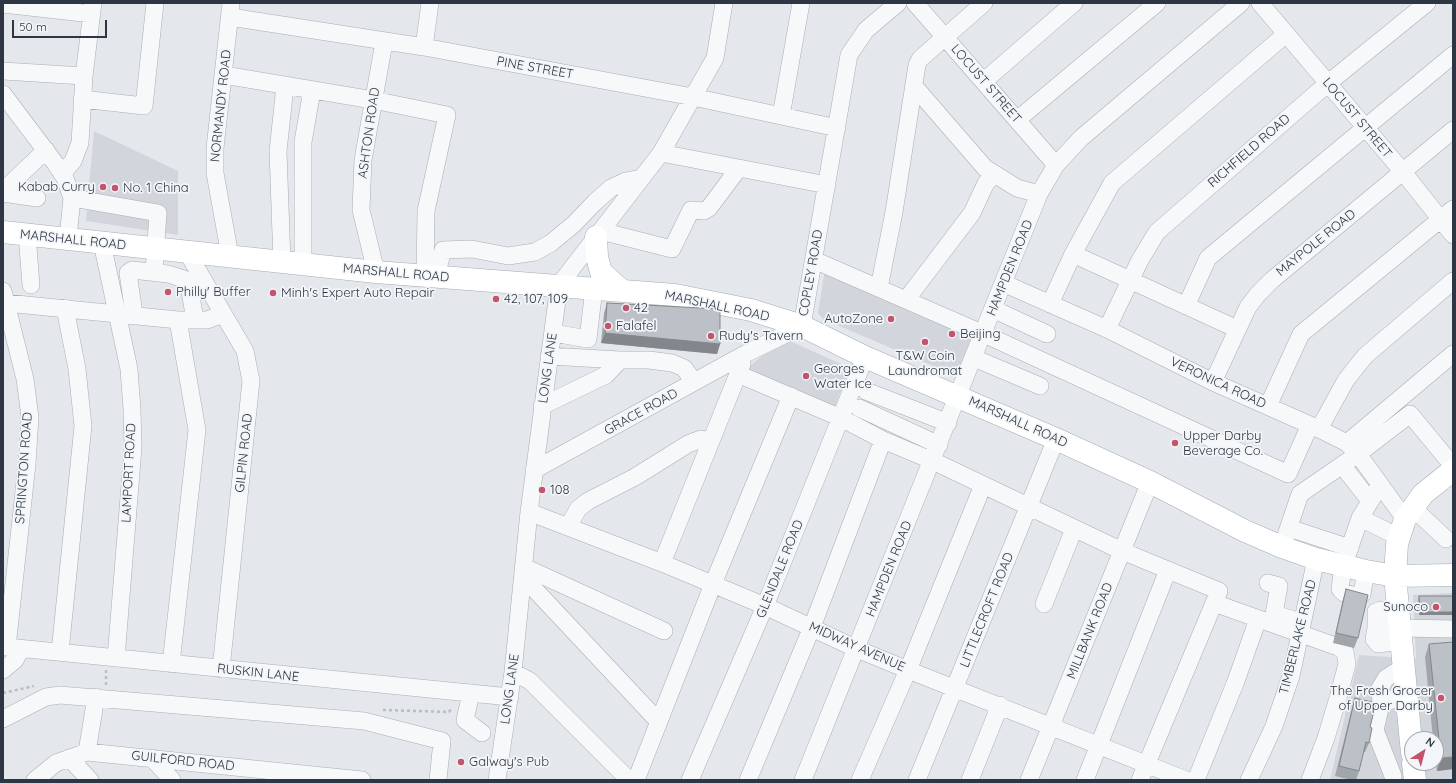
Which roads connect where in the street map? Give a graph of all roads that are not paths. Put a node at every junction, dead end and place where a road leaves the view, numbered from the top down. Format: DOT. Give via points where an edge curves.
graph roads {
  1 [pos="155,3"];
  2 [pos="165,3"];
  3 [pos="430,3"];
  4 [pos="724,3"];
  5 [pos="801,3"];
  6 [pos="898,3"];
  7 [pos="915,3"];
  8 [pos="984,3"];
  9 [pos="1074,3"];
  10 [pos="1157,3"];
  11 [pos="1241,3"];
  12 [pos="1260,3"];
  13 [pos="13,4"];
  14 [pos="1420,5"];
  15 [pos="37,6"];
  16 [pos="92,8"];
  17 [pos="231,10"];
  18 [pos="1286,34"];
  19 [pos="944,36"];
  20 [pos="384,42"];
  21 [pos="424,47"];
  22 [pos="1453,55"];
  23 [pos="3,70"];
  24 [pos="224,75"];
  25 [pos="84,76"];
  26 [pos="984,81"];
  27 [pos="1327,84"];
  28 [pos="285,86"];
  29 [pos="914,86"];
  30 [pos="312,90"];
  31 [pos="3,94"];
  32 [pos="693,97"];
  33 [pos="82,99"];
  34 [pos="373,100"];
  35 [pos="155,107"];
  36 [pos="781,116"];
  37 [pos="1017,120"];
  38 [pos="837,128"];
  39 [pos="1365,128"];
  40 [pos="1453,130"];
  41 [pos="46,150"];
  42 [pos="661,153"];
  43 [pos="1056,166"];
  44 [pos="739,168"];
  45 [pos="1403,172"];
  46 [pos="62,174"];
  47 [pos="994,175"];
  48 [pos="642,178"];
  49 [pos="827,185"];
  50 [pos="278,188"];
  51 [pos="303,189"];
  52 [pos="3,192"];
  53 [pos="1039,194"];
  54 [pos="37,198"];
  55 [pos="72,198"];
  56 [pos="1447,215"];
  57 [pos="3,232"];
  58 [pos="27,234"];
  59 [pos="599,234"];
  60 [pos="1453,236"];
  61 [pos="68,238"];
  62 [pos="102,243"];
  63 [pos="156,249"];
  64 [pos="187,252"];
  65 [pos="1073,254"];
  66 [pos="230,256"];
  67 [pos="814,260"];
  68 [pos="292,263"];
  69 [pos="154,272"];
  70 [pos="376,272"];
  71 [pos="430,276"];
  72 [pos="1130,280"];
  73 [pos="1453,281"];
  74 [pos="1003,283"];
  75 [pos="31,285"];
  76 [pos="559,285"];
  77 [pos="594,288"];
  78 [pos="879,288"];
  79 [pos="621,290"];
  80 [pos="4,295"];
  81 [pos="906,300"];
  82 [pos="1050,304"];
  83 [pos="1186,306"];
  84 [pos="65,308"];
  85 [pos="993,309"];
  86 [pos="116,312"];
  87 [pos="134,314"];
  88 [pos="224,314"];
  89 [pos="187,320"];
  90 [pos="802,326"];
  91 [pos="1107,329"];
  92 [pos="1237,329"];
  93 [pos="553,333"];
  94 [pos="984,334"];
  95 [pos="1047,334"];
  96 [pos="747,353"];
  97 [pos="1453,354"];
  98 [pos="549,356"];
  99 [pos="865,357"];
  100 [pos="974,358"];
  101 [pos="620,360"];
  102 [pos="738,374"];
  103 [pos="694,382"];
  104 [pos="1213,382"];
  105 [pos="1040,386"];
  106 [pos="866,391"];
  107 [pos="791,396"];
  108 [pos="959,396"];
  109 [pos="542,406"];
  110 [pos="1268,406"];
  111 [pos="859,408"];
  112 [pos="841,418"];
  113 [pos="948,423"];
  114 [pos="1315,427"];
  115 [pos="1056,439"];
  116 [pos="882,440"];
  117 [pos="711,441"];
  118 [pos="939,445"];
  119 [pos="1352,449"];
  120 [pos="933,461"];
  121 [pos="1342,465"];
  122 [pos="1453,466"];
  123 [pos="534,470"];
  124 [pos="1453,470"];
  125 [pos="1150,482"];
  126 [pos="983,485"];
  127 [pos="1380,485"];
  128 [pos="1370,501"];
  129 [pos="1028,507"];
  130 [pos="529,512"];
  131 [pos="1360,518"];
  132 [pos="1406,521"];
  133 [pos="568,527"];
  134 [pos="1074,529"];
  135 [pos="1285,537"];
  136 [pos="1446,539"];
  137 [pos="1122,551"];
  138 [pos="1346,557"];
  139 [pos="1316,559"];
  140 [pos="662,563"];
  141 [pos="1168,570"];
  142 [pos="524,572"];
  143 [pos="1453,575"];
  144 [pos="1395,576"];
  145 [pos="1268,583"];
  146 [pos="713,584"];
  147 [pos="1217,597"];
  148 [pos="1044,604"];
  149 [pos="765,606"];
  150 [pos="1258,619"];
  151 [pos="1399,626"];
  152 [pos="812,627"];
  153 [pos="1301,628"];
  154 [pos="1453,629"];
  155 [pos="664,631"];
  156 [pos="11,649"];
  157 [pos="857,649"];
  158 [pos="60,652"];
  159 [pos="111,658"];
  160 [pos="171,664"];
  161 [pos="1404,667"];
  162 [pos="221,669"];
  163 [pos="3,670"];
  164 [pos="908,670"];
  165 [pos="513,672"];
  166 [pos="955,689"];
  167 [pos="471,693"];
  168 [pos="1406,694"];
  169 [pos="100,697"];
  170 [pos="510,697"];
  171 [pos="1382,704"];
  172 [pos="1000,706"];
  173 [pos="3,719"];
  174 [pos="658,722"];
  175 [pos="1051,726"];
  176 [pos="1410,731"];
  177 [pos="482,733"];
  178 [pos="1099,745"];
  179 [pos="87,752"];
  180 [pos="70,758"];
  181 [pos="152,758"];
  182 [pos="1147,763"];
  183 [pos="1414,773"];
  184 [pos="265,775"];
  185 [pos="321,778"];
  186 [pos="1386,778"];
  187 [pos="35,780"];
  188 [pos="90,780"];
  189 [pos="172,780"];
  190 [pos="362,780"];
  191 [pos="438,780"];
  192 [pos="497,780"];
  193 [pos="629,780"];
  194 [pos="636,780"];
  195 [pos="690,780"];
  196 [pos="748,780"];
  197 [pos="803,780"];
  198 [pos="860,780"];
  199 [pos="917,780"];
  200 [pos="970,780"];
  201 [pos="1029,780"];
  202 [pos="1085,780"];
  203 [pos="1140,780"];
  204 [pos="1186,780"];
  205 [pos="1196,780"];
  206 [pos="1249,780"];
  207 [pos="1310,780"];
  1 -- 33 [label="street" via="144,106"];
  2 -- 35 [label="street"];
  3 -- 21 [label="street"];
  4 -- 32 [label="street" via="715,58"];
  5 -- 36 [label="street"];
  6 -- 38 [label="street, COPLEY ROAD" via="866,30 849,55"];
  7 -- 19 [label="street, LOCUST STREET"];
  8 -- 19 [label="street"];
  9 -- 26 [label="street"];
  10 -- 37 [label="street"];
  11 -- 43 [label="street, HAMPDEN ROAD" via="1081,138"];
  12 -- 18 [label="street, LOCUST STREET"];
  13 -- 15 [label="street"];
  14 -- 27 [label="street, RICHFIELD ROAD"];
  15 -- 16 [label="street"];
  16 -- 25 [label="street"];
  17 -- 20 [label="street, PINE STREET"];
  17 -- 24 [label="street, NORMANDY ROAD"];
  18 -- 27 [label="street, LOCUST STREET"];
  18 -- 65 [label="street" via="1112,183"];
  19 -- 26 [label="street, LOCUST STREET"];
  19 -- 29 [label="street" via="920,59"];
  20 -- 21 [label="street, PINE STREET"];
  20 -- 34 [label="street, ASHTON ROAD"];
  21 -- 32 [label="street, PINE STREET"];
  22 -- 39 [label="street"];
  23 -- 25 [label="street"];
  24 -- 28 [label="street"];
  24 -- 66 [label="street, NORMANDY ROAD" via="215,148 215,173"];
  25 -- 33 [label="street"];
  26 -- 37 [label="street, LOCUST STREET"];
  27 -- 39 [label="street, LOCUST STREET"];
  27 -- 72 [label="street, RICHFIELD ROAD" via="1157,232"];
  28 -- 30 [label="street"];
  28 -- 50 [label="street" via="278,151"];
  29 -- 47 [label="street" via="978,162"];
  29 -- 78 [label="street"];
  30 -- 34 [label="street"];
  30 -- 51 [label="street" via="303,142"];
  31 -- 41 [label="street"];
  32 -- 36 [label="street, PINE STREET"];
  32 -- 42 [label="street"];
  33 -- 46 [label="street" via="80,143 73,161"];
  34 -- 70 [label="street, ASHTON ROAD" via="363,160 361,210"];
  34 -- 71 [label="street" via="448,115 426,211"];
  36 -- 38 [label="street, PINE STREET"];
  37 -- 43 [label="street, LOCUST STREET"];
  38 -- 49 [label="street, COPLEY ROAD"];
  39 -- 45 [label="street, LOCUST STREET"];
  39 -- 83 [label="street" via="1208,258"];
  40 -- 45 [label="street, MAYPOLE ROAD"];
  41 -- 46 [label="street"];
  41 -- 52 [label="street"];
  42 -- 44 [label="street"];
  42 -- 48 [label="street"];
  43 -- 53 [label="street, HAMPDEN ROAD"];
  44 -- 49 [label="street"];
  44 -- 59 [label="street" via="709,208 704,211 691,210 672,249"];
  45 -- 56 [label="street, LOCUST STREET"];
  45 -- 92 [label="street, MAYPOLE ROAD" via="1272,280 1248,306"];
  46 -- 55 [label="street"];
  47 -- 53 [label="street" via="1017,188"];
  47 -- 81 [label="street" via="986,183 972,213"];
  48 -- 59 [label="street"];
  48 -- 71 [label="street" via="626,181 611,188 574,224 551,243 535,252 508,256 472,249 443,250"];
  49 -- 67 [label="street, COPLEY ROAD"];
  50 -- 51 [label="street"];
  50 -- 68 [label="street"];
  51 -- 68 [label="street"];
  52 -- 54 [label="street"];
  53 -- 74 [label="street, HAMPDEN ROAD"];
  55 -- 61 [label="street"];
  55 -- 63 [label="street" via="158,213"];
  56 -- 60 [label="street, LOCUST STREET"];
  56 -- 110 [label="street" via="1301,334"];
  57 -- 58 [label="main road, MARSHALL ROAD"];
  58 -- 61 [label="main road, MARSHALL ROAD"];
  58 -- 75 [label="street"];
  59 -- 76 [label="street"];
  59 -- 79 [label="main road" via="597,257 601,272"];
  61 -- 62 [label="main road, MARSHALL ROAD"];
  62 -- 63 [label="main road, MARSHALL ROAD"];
  62 -- 86 [label="street, LAMPORT ROAD"];
  63 -- 64 [label="main road, MARSHALL ROAD"];
  63 -- 69 [label="street"];
  64 -- 66 [label="main road, MARSHALL ROAD"];
  64 -- 88 [label="street, GILPIN ROAD"];
  65 -- 72 [label="street"];
  65 -- 82 [label="street"];
  66 -- 68 [label="main road, MARSHALL ROAD"];
  67 -- 78 [label="street"];
  67 -- 90 [label="street, COPLEY ROAD"];
  68 -- 70 [label="main road, MARSHALL ROAD"];
  69 -- 87 [label="street" via="132,270 128,273"];
  69 -- 89 [label="street" via="184,279 190,291"];
  70 -- 71 [label="main road, MARSHALL ROAD"];
  71 -- 76 [label="main road, MARSHALL ROAD"];
  72 -- 83 [label="street"];
  72 -- 91 [label="street, RICHFIELD ROAD"];
  73 -- 114 [label="street" via="1365,356"];
  74 -- 82 [label="street, VERONICA ROAD"];
  74 -- 85 [label="street, HAMPDEN ROAD"];
  76 -- 77 [label="main road, MARSHALL ROAD"];
  76 -- 93 [label="street, LONG LANE"];
  77 -- 79 [label="main road, MARSHALL ROAD"];
  77 -- 93 [label="street" via="588,339"];
  78 -- 81 [label="street"];
  79 -- 90 [label="main road, MARSHALL ROAD" via="675,295 752,310"];
  80 -- 84 [label="street"];
  80 -- 156 [label="street, SPRINGTON ROAD" via="25,379 30,417"];
  81 -- 94 [label="street"];
  82 -- 91 [label="street, VERONICA ROAD"];
  83 -- 92 [label="street"];
  84 -- 86 [label="street"];
  84 -- 158 [label="street" via="79,383 83,426"];
  85 -- 94 [label="street, HAMPDEN ROAD"];
  85 -- 95 [label="street"];
  86 -- 87 [label="street"];
  86 -- 159 [label="street, LAMPORT ROAD" via="128,369 133,448"];
  87 -- 89 [label="street"];
  88 -- 89 [label="street" via="207,320"];
  88 -- 162 [label="street, GILPIN ROAD" via="245,351 251,381"];
  89 -- 160 [label="street" via="197,430"];
  90 -- 96 [label="street, COPLEY ROAD"];
  90 -- 99 [label="main road, MARSHALL ROAD"];
  91 -- 104 [label="street, VERONICA ROAD"];
  92 -- 104 [label="street, MAYPOLE ROAD"];
  93 -- 98 [label="street, LONG LANE"];
  94 -- 100 [label="street, HAMPDEN ROAD"];
  94 -- 114 [label="street" via="1288,474"];
  96 -- 102 [label="street"];
  96 -- 103 [label="street, GRACE ROAD"];
  97 -- 119 [label="street"];
  98 -- 101 [label="street"];
  98 -- 109 [label="street, LONG LANE"];
  99 -- 108 [label="main road, MARSHALL ROAD"];
  99 -- 112 [label="street, GLENDALE ROAD"];
  100 -- 105 [label="street"];
  100 -- 108 [label="street, HAMPDEN ROAD"];
  101 -- 103 [label="street" via="672,363 684,368"];
  101 -- 109 [label="street" via="606,375"];
  102 -- 107 [label="street"];
  102 -- 117 [label="street"];
  103 -- 123 [label="street, GRACE ROAD"];
  104 -- 110 [label="street, VERONICA ROAD"];
  106 -- 113 [label="street"];
  107 -- 112 [label="street"];
  107 -- 146 [label="street"];
  108 -- 113 [label="street, HAMPDEN ROAD"];
  108 -- 115 [label="main road, MARSHALL ROAD"];
  109 -- 123 [label="street, LONG LANE"];
  110 -- 114 [label="street, VERONICA ROAD"];
  111 -- 118 [label="street"];
  112 -- 116 [label="street"];
  112 -- 149 [label="street, GLENDALE ROAD"];
  113 -- 118 [label="street, HAMPDEN ROAD"];
  114 -- 119 [label="street, VERONICA ROAD"];
  115 -- 125 [label="main road, MARSHALL ROAD"];
  115 -- 129 [label="street, LITTLECROFT ROAD"];
  116 -- 120 [label="street"];
  116 -- 152 [label="street"];
  117 -- 133 [label="street" via="701,439 688,444 635,477 588,501 578,509"];
  117 -- 140 [label="street"];
  118 -- 120 [label="street, HAMPDEN ROAD"];
  119 -- 121 [label="street"];
  119 -- 122 [label="street" via="1410,414"];
  119 -- 127 [label="street, VERONICA ROAD"];
  120 -- 126 [label="street"];
  120 -- 157 [label="street, HAMPDEN ROAD"];
  121 -- 128 [label="street"];
  121 -- 135 [label="street" via="1300,494"];
  123 -- 130 [label="street, LONG LANE"];
  124 -- 132 [label="main road" via="1423,494"];
  125 -- 135 [label="main road, MARSHALL ROAD" via="1245,531"];
  125 -- 137 [label="street, MILLBANK ROAD"];
  126 -- 129 [label="street"];
  126 -- 164 [label="street"];
  127 -- 128 [label="street"];
  127 -- 132 [label="street, VERONICA ROAD"];
  128 -- 131 [label="street"];
  129 -- 134 [label="street"];
  129 -- 166 [label="street, LITTLECROFT ROAD"];
  130 -- 133 [label="street, MIDWAY AVENUE"];
  130 -- 142 [label="street, LONG LANE"];
  131 -- 132 [label="street"];
  131 -- 138 [label="street"];
  132 -- 136 [label="street"];
  132 -- 144 [label="main road"];
  133 -- 140 [label="street, MIDWAY AVENUE"];
  134 -- 137 [label="street"];
  134 -- 148 [label="street"];
  135 -- 138 [label="street"];
  135 -- 139 [label="main road, MARSHALL ROAD"];
  137 -- 141 [label="street"];
  137 -- 175 [label="street, MILLBANK ROAD"];
  138 -- 139 [label="main road, MARSHALL ROAD"];
  138 -- 144 [label="main road, MARSHALL ROAD" via="1366,571"];
  139 -- 153 [label="street, TIMBERLAKE ROAD"];
  140 -- 146 [label="street, MIDWAY AVENUE"];
  141 -- 147 [label="street"];
  141 -- 178 [label="street"];
  142 -- 155 [label="street"];
  142 -- 165 [label="street, LONG LANE"];
  142 -- 174 [label="street"];
  143 -- 144 [label="main road, MARSHALL ROAD"];
  144 -- 151 [label="main road"];
  145 -- 153 [label="street" via="1280,586 1274,614"];
  146 -- 149 [label="street, MIDWAY AVENUE"];
  146 -- 174 [label="street"];
  147 -- 150 [label="street"];
  147 -- 182 [label="street"];
  149 -- 152 [label="street, MIDWAY AVENUE"];
  149 -- 195 [label="street, GLENDALE ROAD"];
  150 -- 153 [label="street"];
  150 -- 205 [label="street"];
  151 -- 151 [label="street" via="1382,610 1376,612 1374,639 1378,644"];
  151 -- 154 [label="street"];
  151 -- 161 [label="main road"];
  152 -- 157 [label="street, MIDWAY AVENUE"];
  152 -- 196 [label="street"];
  153 -- 206 [label="street, TIMBERLAKE ROAD" via="1290,676 1274,726"];
  153 -- 207 [label="street" via="1345,652 1346,664 1326,738"];
  156 -- 158 [label="street, RUSKIN LANE"];
  156 -- 163 [label="street" via="15,660"];
  157 -- 164 [label="street, MIDWAY AVENUE"];
  157 -- 197 [label="street, HAMPDEN ROAD"];
  158 -- 159 [label="street, RUSKIN LANE"];
  159 -- 160 [label="street, RUSKIN LANE"];
  160 -- 162 [label="street, RUSKIN LANE"];
  161 -- 168 [label="main road"];
  161 -- 171 [label="street" via="1386,678 1380,688"];
  162 -- 167 [label="street, RUSKIN LANE"];
  164 -- 166 [label="street, MIDWAY AVENUE"];
  164 -- 198 [label="street"];
  165 -- 170 [label="street, LONG LANE"];
  165 -- 193 [label="street" via="530,681"];
  166 -- 172 [label="street, MIDWAY AVENUE"];
  166 -- 199 [label="street, LITTLECROFT ROAD"];
  167 -- 170 [label="street, RUSKIN LANE"];
  167 -- 177 [label="street" via="465,720"];
  168 -- 171 [label="street"];
  168 -- 176 [label="main road"];
  169 -- 173 [label="street" via="46,697"];
  169 -- 179 [label="street"];
  169 -- 191 [label="street" via="371,723 442,741"];
  170 -- 192 [label="street, LONG LANE"];
  171 -- 186 [label="street" via="1375,730"];
  172 -- 175 [label="street, MIDWAY AVENUE"];
  172 -- 200 [label="street"];
  174 -- 194 [label="street"];
  175 -- 178 [label="street, MIDWAY AVENUE"];
  175 -- 201 [label="street, MILLBANK ROAD"];
  178 -- 182 [label="street, MIDWAY AVENUE"];
  178 -- 202 [label="street"];
  179 -- 180 [label="street, GUILFORD ROAD"];
  179 -- 181 [label="street, GUILFORD ROAD"];
  180 -- 187 [label="street, GUILFORD ROAD" via="56,763"];
  180 -- 188 [label="street"];
  181 -- 184 [label="street, GUILFORD ROAD"];
  181 -- 189 [label="street"];
  182 -- 203 [label="street"];
  182 -- 204 [label="street, MIDWAY AVENUE"];
  183 -- 186 [label="street"];
  184 -- 185 [label="street, GUILFORD ROAD"];
  185 -- 190 [label="street, GUILFORD ROAD"];
}
